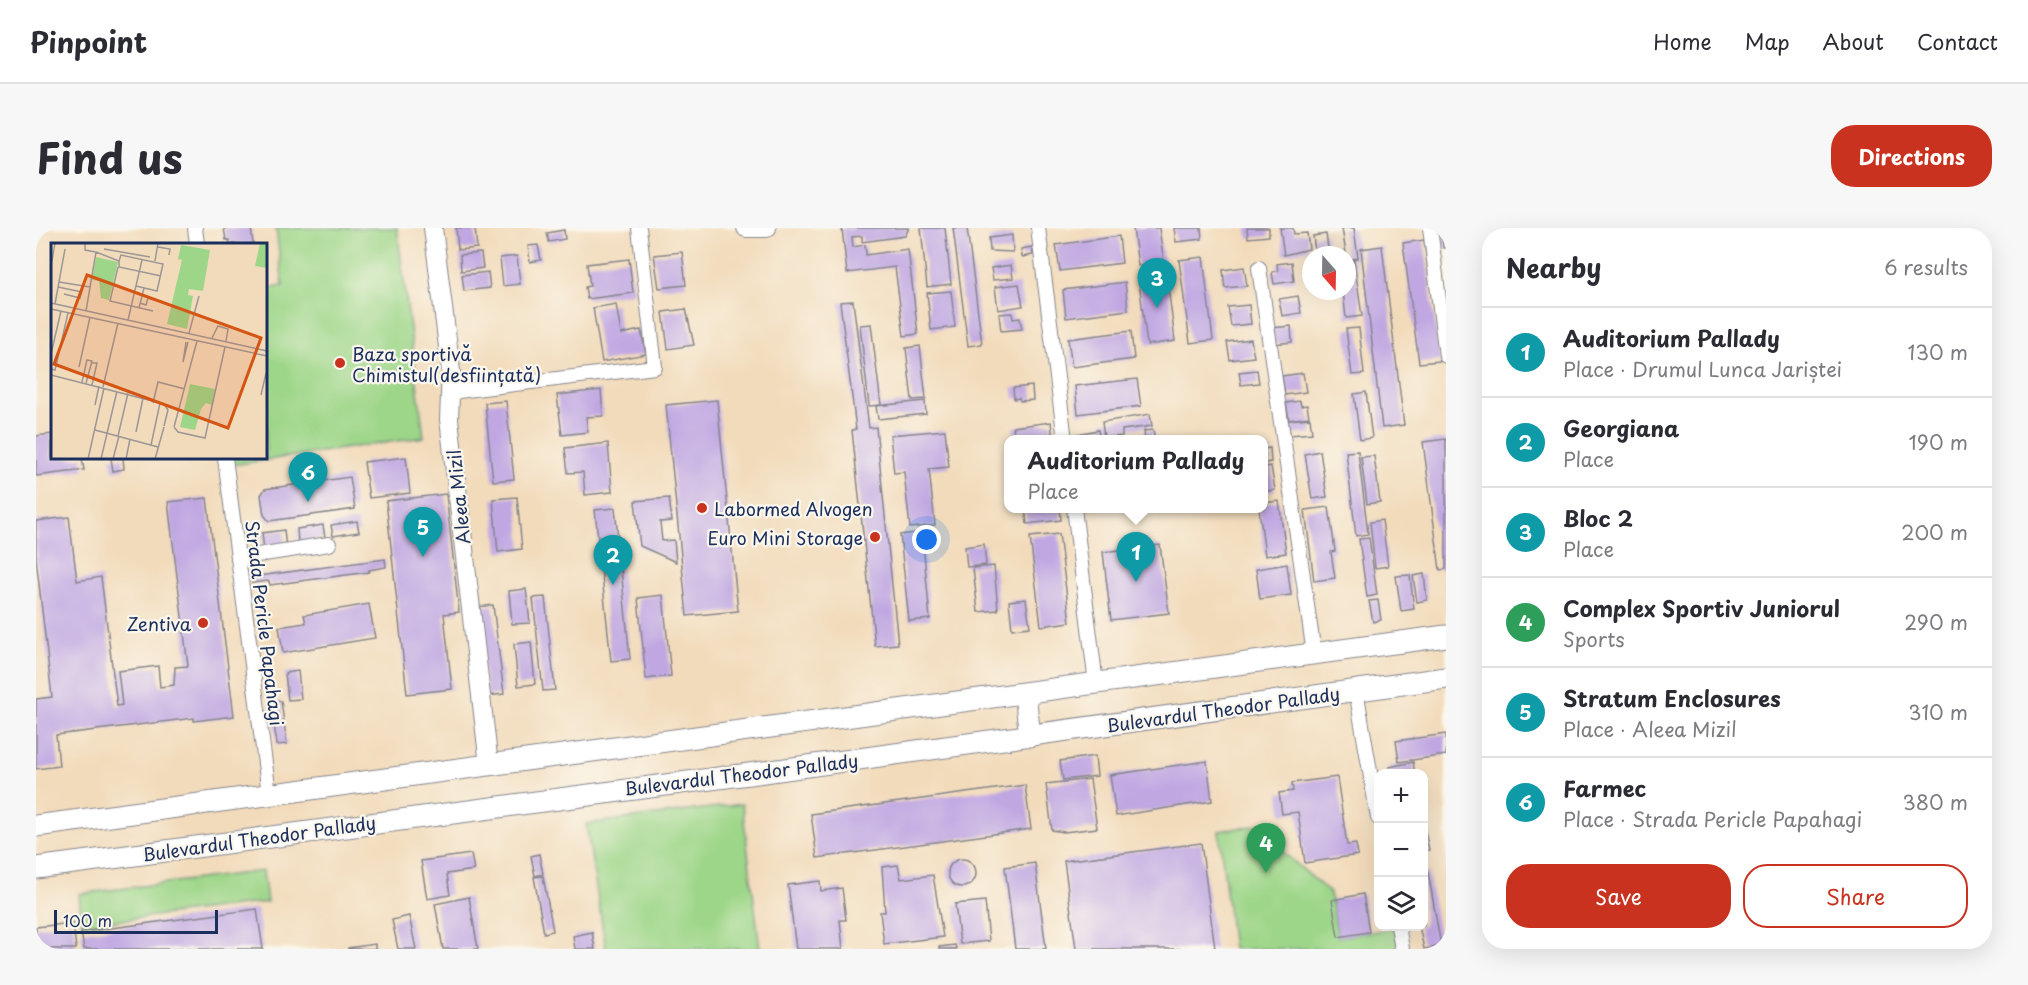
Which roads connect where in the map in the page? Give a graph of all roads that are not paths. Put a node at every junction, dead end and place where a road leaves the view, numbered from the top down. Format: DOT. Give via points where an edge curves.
graph roads {
  1 [pos="195,228"];
  2 [pos="433,228"];
  3 [pos="639,228"];
  4 [pos="746,228"];
  5 [pos="766,228"];
  6 [pos="1038,228"];
  7 [pos="1430,228"];
  8 [pos="197,243"];
  9 [pos="1259,268"];
  10 [pos="1446,356"];
  11 [pos="450,392"];
  12 [pos="1064,435"];
  13 [pos="225,459"];
  14 [pos="1075,513"];
  15 [pos="329,544"];
  16 [pos="238,558"];
  17 [pos="1446,636"];
  18 [pos="1314,654"];
  19 [pos="1446,678"];
  20 [pos="1096,684"];
  21 [pos="1356,690"];
  22 [pos="1025,694"];
  23 [pos="1030,736"];
  24 [pos="489,765"];
  25 [pos="269,794"];
  26 [pos="1374,795"];
  27 [pos="36,826"];
  28 [pos="36,868"];
  29 [pos="1399,931"];
  30 [pos="1402,949"];
  1 -- 8 [label="street"];
  2 -- 11 [label="street, Aleea Mizil" via="451,372"];
  3 -- 11 [label="street" via="655,367"];
  4 -- 5 [label="street"];
  6 -- 12 [label="street"];
  7 -- 10 [label="street"];
  9 -- 18 [label="street"];
  11 -- 24 [label="street, Aleea Mizil" via="449,419"];
  13 -- 16 [label="street, Strada Pericle Papahagi"];
  14 -- 20 [label="street"];
  15 -- 16 [label="street"];
  16 -- 25 [label="street, Strada Pericle Papahagi"];
  17 -- 18 [label="main road"];
  18 -- 20 [label="main road"];
  19 -- 21 [label="main road, Bulevardul Theodor Pallady"];
  20 -- 22 [label="main road"];
  21 -- 23 [label="main road, Bulevardul Theodor Pallady"];
  21 -- 26 [label="street"];
  22 -- 23 [label="main road"];
  22 -- 24 [label="main road"];
  23 -- 28 [label="main road, Bulevardul Theodor Pallady"];
  24 -- 25 [label="main road"];
  25 -- 27 [label="main road"];
  29 -- 30 [label="street"];
}
